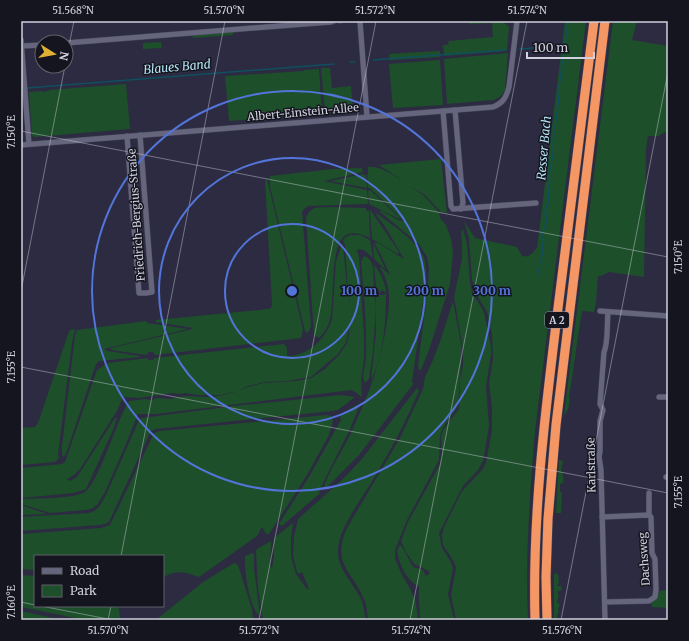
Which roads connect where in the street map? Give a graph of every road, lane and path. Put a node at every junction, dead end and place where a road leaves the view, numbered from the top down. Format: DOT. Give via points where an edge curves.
graph roads {
  1 [pos="360,21"];
  2 [pos="517,21"];
  3 [pos="594,21"];
  4 [pos="605,21"];
  5 [pos="317,22"];
  6 [pos="331,22"];
  7 [pos="21,40"];
  8 [pos="74,42"];
  9 [pos="34,45"];
  10 [pos="22,46"];
  11 [pos="455,110"];
  12 [pos="443,111"];
  13 [pos="367,117"];
  14 [pos="140,135"];
  15 [pos="127,136"];
  16 [pos="29,144"];
  17 [pos="21,145"];
  18 [pos="536,203"];
  19 [pos="461,208"];
  20 [pos="600,311"];
  21 [pos="608,312"];
  22 [pos="668,316"];
  23 [pos="668,396"];
  24 [pos="659,397"];
  25 [pos="649,493"];
  26 [pos="649,515"];
  27 [pos="602,517"];
  28 [pos="605,602"];
  29 [pos="535,620"];
  30 [pos="547,620"];
  31 [pos="605,620"];
  1 -- 13 [label="street"];
  2 -- 11 [label="street, Albert-Einstein-Allee" via="509,88 501,104"];
  3 -- 29 [label="highway, A 2" via="541,452"];
  4 -- 30 [label="highway, A 2" via="556,425 548,519"];
  5 -- 6 [label="street"];
  5 -- 8 [label="street"];
  7 -- 10 [label="street"];
  9 -- 10 [label="street"];
  10 -- 16 [label="street"];
  11 -- 12 [label="street, Albert-Einstein-Allee"];
  11 -- 19 [label="street" via="463,204"];
  12 -- 13 [label="street, Albert-Einstein-Allee"];
  12 -- 19 [label="street" via="451,206 453,209"];
  13 -- 14 [label="street, Albert-Einstein-Allee"];
  14 -- 15 [label="street, Albert-Einstein-Allee"];
  14 -- 15 [label="street, Friedrich-Bergius-Straße" via="152,292 146,294 139,293"];
  15 -- 16 [label="street, Albert-Einstein-Allee"];
  16 -- 17 [label="street, Albert-Einstein-Allee"];
  18 -- 19 [label="street"];
  20 -- 21 [label="street"];
  21 -- 22 [label="street"];
  21 -- 27 [label="street, Karlstraße" via="600,404"];
  23 -- 24 [label="street"];
  25 -- 26 [label="street, Dachsweg"];
  26 -- 27 [label="street, Dachsweg"];
  26 -- 28 [label="street, Dachsweg" via="652,554 655,559 655,597 643,602"];
  27 -- 28 [label="street, Karlstraße"];
  28 -- 31 [label="street, Karlstraße"];
}
